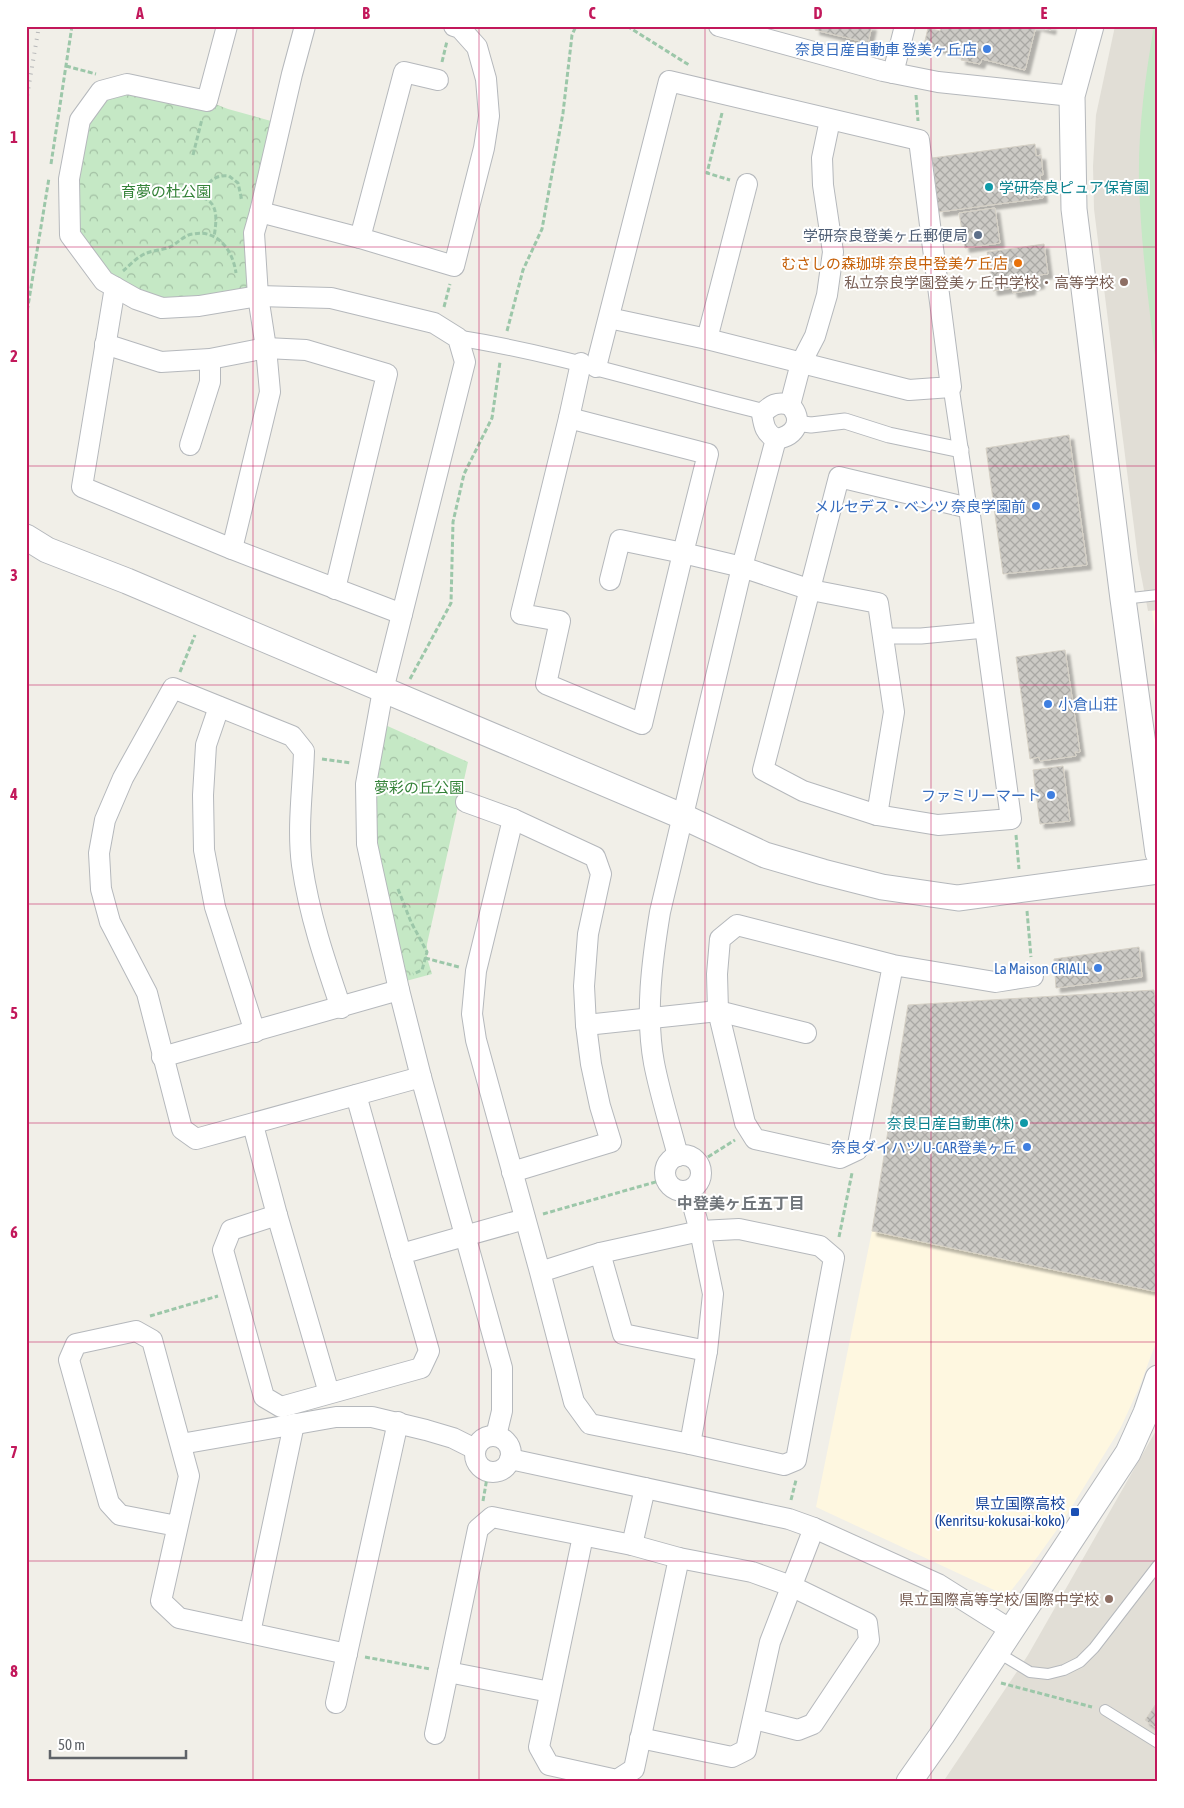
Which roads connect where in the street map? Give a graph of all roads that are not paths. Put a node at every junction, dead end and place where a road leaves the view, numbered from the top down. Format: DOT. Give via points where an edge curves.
graph roads {
  1 [pos="228,26"];
  2 [pos="305,26"];
  3 [pos="454,26"];
  4 [pos="718,26"];
  5 [pos="905,26"];
  6 [pos="1091,26"];
  7 [pos="893,73"];
  8 [pos="438,80"];
  9 [pos="1072,96"];
  10 [pos="830,120"];
  11 [pos="747,184"];
  12 [pos="251,209"];
  13 [pos="360,238"];
  14 [pos="115,287"];
  15 [pos="258,296"];
  16 [pos="609,318"];
  17 [pos="458,338"];
  18 [pos="707,339"];
  19 [pos="105,344"];
  20 [pos="266,348"];
  21 [pos="210,359"];
  22 [pos="801,363"];
  23 [pos="589,365"];
  24 [pos="951,386"];
  25 [pos="762,414"];
  26 [pos="793,414"];
  27 [pos="569,418"];
  28 [pos="776,439"];
  29 [pos="190,445"];
  30 [pos="961,450"];
  31 [pos="969,508"];
  32 [pos="26,537"];
  33 [pos="232,549"];
  34 [pos="683,553"];
  35 [pos="742,568"];
  36 [pos="610,580"];
  37 [pos="335,589"];
  38 [pos="810,590"];
  39 [pos="1158,595"];
  40 [pos="1123,599"];
  41 [pos="402,614"];
  42 [pos="985,630"];
  43 [pos="884,636"];
  44 [pos="383,690"];
  45 [pos="219,707"];
  46 [pos="466,802"];
  47 [pos="877,815"];
  48 [pos="684,817"];
  49 [pos="513,820"];
  50 [pos="1158,853"];
  51 [pos="1158,871"];
  52 [pos="893,965"];
  53 [pos="1032,967"];
  54 [pos="402,983"];
  55 [pos="341,1008"];
  56 [pos="718,1012"];
  57 [pos="650,1018"];
  58 [pos="586,1025"];
  59 [pos="255,1032"];
  60 [pos="806,1033"];
  61 [pos="162,1057"];
  62 [pos="421,1077"];
  63 [pos="356,1095"];
  64 [pos="253,1125"];
  65 [pos="678,1156"];
  66 [pos="512,1172"];
  67 [pos="690,1191"];
  68 [pos="277,1215"];
  69 [pos="525,1218"];
  70 [pos="700,1231"];
  71 [pos="466,1235"];
  72 [pos="600,1253"];
  73 [pos="401,1254"];
  74 [pos="540,1272"];
  75 [pos="707,1352"];
  76 [pos="1158,1378"];
  77 [pos="329,1393"];
  78 [pos="398,1422"];
  79 [pos="294,1424"];
  80 [pos="496,1436"];
  81 [pos="181,1444"];
  82 [pos="690,1444"];
  83 [pos="475,1449"];
  84 [pos="510,1459"];
  85 [pos="645,1488"];
  86 [pos="177,1526"];
  87 [pos="814,1528"];
  88 [pos="583,1536"];
  89 [pos="632,1545"];
  90 [pos="679,1558"];
  91 [pos="1158,1565"];
  92 [pos="791,1586"];
  93 [pos="1011,1630"];
  94 [pos="250,1633"];
  95 [pos="997,1652"];
  96 [pos="347,1654"];
  97 [pos="448,1672"];
  98 [pos="550,1692"];
  99 [pos="336,1703"];
  100 [pos="1105,1710"];
  101 [pos="754,1719"];
  102 [pos="435,1734"];
  103 [pos="640,1738"];
  104 [pos="1158,1743"];
  105 [pos="909,1782"];
  1 -- 14 [label="street" via="207,101 127,84 100,91 80,120 69,179 70,236 104,281"];
  2 -- 12 [label="street"];
  3 -- 13 [label="street" via="460,28 477,47 486,79 489,116 454,266"];
  4 -- 7 [label="street"];
  5 -- 7 [label="street"];
  6 -- 9 [label="street"];
  7 -- 9 [label="street" via="938,82"];
  8 -- 13 [label="street" via="404,72"];
  9 -- 40 [label="street" via="1074,209"];
  10 -- 16 [label="street" via="669,81"];
  10 -- 22 [label="street" via="822,158 833,252 827,296 815,336"];
  10 -- 24 [label="street" via="919,140"];
  11 -- 18 [label="street"];
  12 -- 13 [label="street"];
  12 -- 15 [label="street"];
  14 -- 15 [label="street" via="162,308 199,306"];
  14 -- 19 [label="street"];
  15 -- 17 [label="street" via="331,298 434,323"];
  15 -- 20 [label="street"];
  16 -- 18 [label="street"];
  16 -- 23 [label="street"];
  17 -- 23 [label="street"];
  17 -- 41 [label="street" via="465,362"];
  18 -- 22 [label="street"];
  19 -- 21 [label="street" via="161,362"];
  19 -- 33 [label="street" via="82,487"];
  20 -- 21 [label="street"];
  20 -- 33 [label="street" via="270,392"];
  20 -- 37 [label="street" via="306,350 387,374"];
  21 -- 29 [label="street" via="210,382"];
  22 -- 24 [label="street" via="909,390"];
  22 -- 26 [label="street"];
  23 -- 25 [label="street"];
  23 -- 27 [label="street"];
  24 -- 30 [label="street"];
  25 -- 26 [label="street" via="781,402"];
  25 -- 28 [label="street" via="764,427"];
  26 -- 28 [label="street" via="792,433"];
  26 -- 30 [label="street" via="810,425 845,421 889,436"];
  27 -- 34 [label="street" via="708,454"];
  27 -- 34 [label="street" via="520,614 560,621 546,684 642,724"];
  28 -- 35 [label="street"];
  30 -- 31 [label="street"];
  31 -- 38 [label="street" via="839,477"];
  31 -- 42 [label="street"];
  32 -- 44 [label="street" via="47,550"];
  33 -- 37 [label="street"];
  34 -- 35 [label="street"];
  34 -- 36 [label="street" via="620,540"];
  35 -- 38 [label="street"];
  35 -- 48 [label="street"];
  37 -- 41 [label="street"];
  38 -- 43 [label="street" via="878,603"];
  38 -- 47 [label="street" via="763,770 803,791"];
  39 -- 40 [label="lane"];
  40 -- 50 [label="street"];
  41 -- 44 [label="street"];
  42 -- 43 [label="street"];
  42 -- 47 [label="street" via="1011,819 938,825"];
  43 -- 47 [label="street" via="894,712"];
  44 -- 48 [label="street"];
  44 -- 54 [label="street" via="366,784 367,844"];
  45 -- 55 [label="street" via="292,736 304,750 300,812 302,864 314,925"];
  45 -- 59 [label="street" via="206,746 204,850 215,907"];
  45 -- 61 [label="street" via="173,688 123,778 105,820 99,853 101,889 110,922 147,993"];
  46 -- 49 [label="street"];
  48 -- 51 [label="street" via="765,855 882,887 958,898"];
  48 -- 57 [label="street" via="659,921 653,957"];
  49 -- 58 [label="street" via="595,857 601,874 588,934 584,986"];
  49 -- 66 [label="street" via="476,971 472,1014 476,1040"];
  52 -- 53 [label="street" via="995,982"];
  52 -- 56 [label="street" via="737,925 720,939"];
  52 -- 56 [label="street" via="857,1150 840,1158 755,1139 745,1123"];
  54 -- 55 [label="street"];
  54 -- 62 [label="street"];
  55 -- 59 [label="street"];
  56 -- 57 [label="street"];
  56 -- 60 [label="street"];
  57 -- 58 [label="street"];
  57 -- 65 [label="street" via="654,1062"];
  58 -- 66 [label="street" via="591,1064 611,1142"];
  59 -- 61 [label="street"];
  61 -- 64 [label="street" via="182,1129 196,1139"];
  62 -- 63 [label="street"];
  62 -- 71 [label="street"];
  63 -- 64 [label="street"];
  63 -- 73 [label="street"];
  64 -- 68 [label="street"];
  65 -- 67 [label="street" via="696,1159 702,1170 699,1183"];
  65 -- 67 [label="street" via="668,1163 666,1179 678,1191"];
  66 -- 69 [label="street"];
  67 -- 70 [label="street"];
  68 -- 77 [label="street"];
  68 -- 77 [label="street" via="231,1230 223,1250 264,1397 281,1407"];
  69 -- 71 [label="street"];
  69 -- 74 [label="street"];
  70 -- 72 [label="street"];
  70 -- 75 [label="street" via="713,1294"];
  70 -- 82 [label="street" via="739,1229 820,1246 834,1258 796,1460 784,1465"];
  71 -- 73 [label="street"];
  71 -- 80 [label="street" via="502,1368 502,1411"];
  72 -- 74 [label="street"];
  72 -- 75 [label="street" via="623,1334"];
  73 -- 77 [label="street" via="429,1351 421,1368"];
  74 -- 82 [label="street" via="574,1402 590,1424"];
  75 -- 82 [label="street"];
  76 -- 93 [label="street" via="1128,1453"];
  78 -- 79 [label="street" via="372,1417 336,1417"];
  78 -- 83 [label="street" via="452,1438"];
  78 -- 96 [label="street"];
  79 -- 81 [label="street"];
  79 -- 94 [label="street"];
  80 -- 83 [label="street" via="481,1440"];
  80 -- 84 [label="street" via="510,1447"];
  81 -- 86 [label="street" via="189,1476"];
  81 -- 86 [label="street" via="152,1340 136,1331 76,1344 69,1360 109,1503 120,1515"];
  83 -- 84 [label="street" via="478,1466 488,1472 504,1468"];
  84 -- 85 [label="street"];
  85 -- 87 [label="street" via="789,1519"];
  85 -- 89 [label="street"];
  86 -- 94 [label="street" via="161,1601 179,1618"];
  87 -- 92 [label="street"];
  87 -- 93 [label="street" via="938,1584"];
  88 -- 89 [label="street"];
  88 -- 97 [label="street" via="492,1517 478,1529"];
  88 -- 98 [label="street"];
  89 -- 90 [label="street"];
  90 -- 92 [label="street" via="752,1572"];
  90 -- 103 [label="street"];
  91 -- 95 [label="lane" via="1080,1662 1048,1674 1030,1672"];
  92 -- 101 [label="street" via="770,1642"];
  92 -- 101 [label="street" via="867,1623 869,1640 813,1724 798,1730"];
  93 -- 95 [label="street"];
  94 -- 96 [label="street"];
  95 -- 105 [label="street"];
  96 -- 99 [label="street"];
  97 -- 98 [label="street"];
  97 -- 102 [label="street"];
  98 -- 103 [label="street" via="539,1747 549,1765 617,1780 634,1769"];
  100 -- 104 [label="lane"];
  101 -- 103 [label="street" via="746,1750 732,1757"];
}
